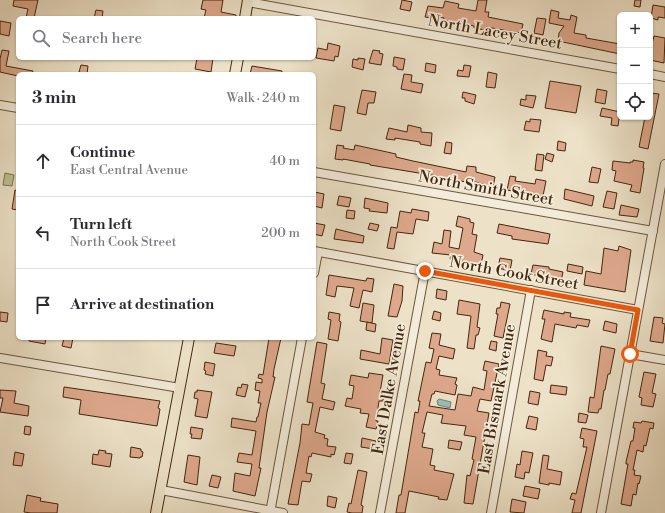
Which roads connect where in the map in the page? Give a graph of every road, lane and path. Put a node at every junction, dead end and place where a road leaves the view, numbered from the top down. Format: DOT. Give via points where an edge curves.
graph roads {
  1 [pos="248,1"];
  2 [pos="245,16"];
  3 [pos="238,60"];
  4 [pos="617,68"];
  5 [pos="235,72"];
  6 [pos="653,75"];
  7 [pos="665,77"];
  8 [pos="0,105"];
  9 [pos="16,108"];
  10 [pos="665,164"];
  11 [pos="316,172"];
  12 [pos="653,231"];
  13 [pos="316,251"];
  14 [pos="425,271"];
  15 [pos="531,290"];
  16 [pos="638,310"];
  17 [pos="189,340"];
  18 [pos="302,340"];
  19 [pos="630,354"];
  20 [pos="0,358"];
  21 [pos="665,360"];
  22 [pos="180,388"];
  23 [pos="161,490"];
  24 [pos="270,512"];
  25 [pos="157,513"];
  26 [pos="283,513"];
  27 [pos="380,513"];
  28 [pos="490,513"];
  29 [pos="601,513"];
  1 -- 2 [label="main road"];
  1 -- 4 [label="street, North Lacey Street"];
  3 -- 5 [label="main road"];
  6 -- 7 [label="street"];
  8 -- 9 [label="street"];
  10 -- 12 [label="street"];
  11 -- 12 [label="street, North Smith Street"];
  12 -- 16 [label="street"];
  13 -- 14 [label="street, North Cook Street"];
  14 -- 15 [label="street, North Cook Street"];
  14 -- 27 [label="street, East Dalke Avenue"];
  15 -- 16 [label="street, North Cook Street"];
  15 -- 28 [label="street, East Bismark Avenue"];
  16 -- 19 [label="street"];
  17 -- 22 [label="main road"];
  18 -- 24 [label="street"];
  19 -- 21 [label="street"];
  19 -- 29 [label="street"];
  20 -- 22 [label="street"];
  22 -- 23 [label="main road"];
  23 -- 24 [label="street"];
  23 -- 25 [label="main road"];
  24 -- 26 [label="street"];
}
